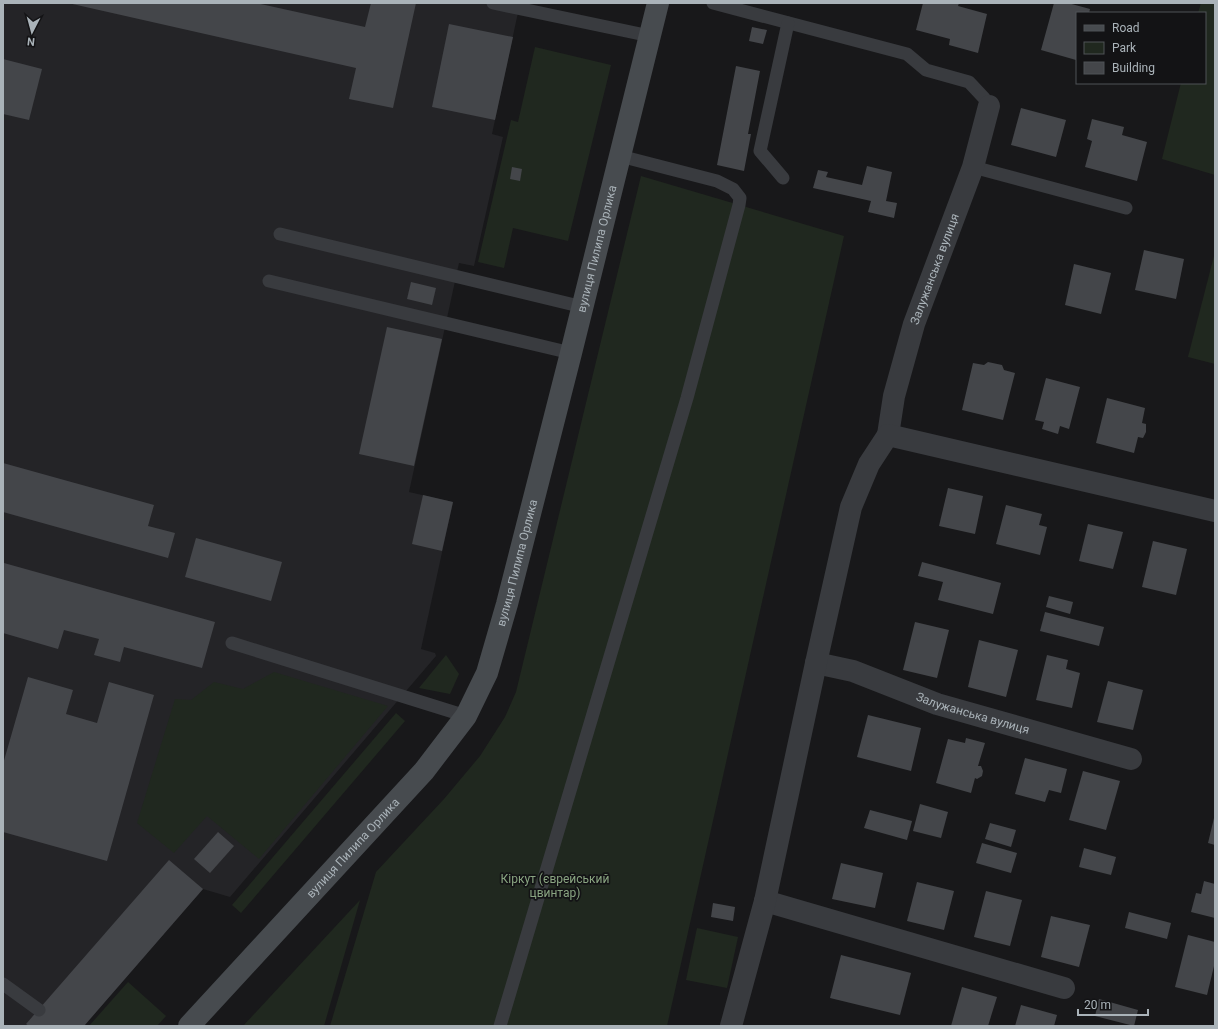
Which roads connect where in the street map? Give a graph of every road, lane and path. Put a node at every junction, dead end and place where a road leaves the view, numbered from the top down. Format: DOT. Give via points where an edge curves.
graph roads {
  1 [pos="493,3"];
  2 [pos="658,3"];
  3 [pos="713,3"];
  4 [pos="788,23"];
  5 [pos="650,36"];
  6 [pos="989,106"];
  7 [pos="620,156"];
  8 [pos="973,167"];
  9 [pos="783,178"];
  10 [pos="1126,208"];
  11 [pos="280,234"];
  12 [pos="269,280"];
  13 [pos="583,307"];
  14 [pos="571,353"];
  15 [pos="888,435"];
  16 [pos="1215,511"];
  17 [pos="232,643"];
  18 [pos="816,664"];
  19 [pos="466,716"];
  20 [pos="1131,759"];
  21 [pos="765,901"];
  22 [pos="3,984"];
  23 [pos="1064,988"];
  24 [pos="39,1010"];
  25 [pos="189,1026"];
  26 [pos="500,1026"];
  27 [pos="731,1026"];
  1 -- 5 [label="lane"];
  2 -- 5 [label="main road, вулиця Пилипа Орлика"];
  3 -- 4 [label="lane"];
  4 -- 6 [label="lane" via="907,54 926,70 969,82"];
  4 -- 9 [label="lane" via="760,151"];
  5 -- 7 [label="main road, вулиця Пилипа Орлика"];
  6 -- 8 [label="street, Залужанська вулиця"];
  7 -- 13 [label="main road, вулиця Пилипа Орлика"];
  7 -- 26 [label="lane" via="717,181 732,189 740,198 740,205 687,398"];
  8 -- 10 [label="lane"];
  8 -- 15 [label="street, Залужанська вулиця" via="914,324 894,396"];
  11 -- 13 [label="lane"];
  12 -- 14 [label="lane"];
  13 -- 14 [label="main road, вулиця Пилипа Орлика"];
  14 -- 19 [label="main road, вулиця Пилипа Орлика" via="507,604 487,673"];
  15 -- 16 [label="street"];
  15 -- 18 [label="street, Залужанська вулиця" via="869,464 851,507"];
  17 -- 19 [label="lane"];
  18 -- 20 [label="street, Залужанська вулиця" via="853,671 937,704"];
  18 -- 21 [label="street, Залужанська вулиця"];
  19 -- 25 [label="main road, вулиця Пилипа Орлика" via="424,771"];
  21 -- 23 [label="street"];
  21 -- 27 [label="street, Залужанська вулиця"];
  22 -- 24 [label="lane"];
}
